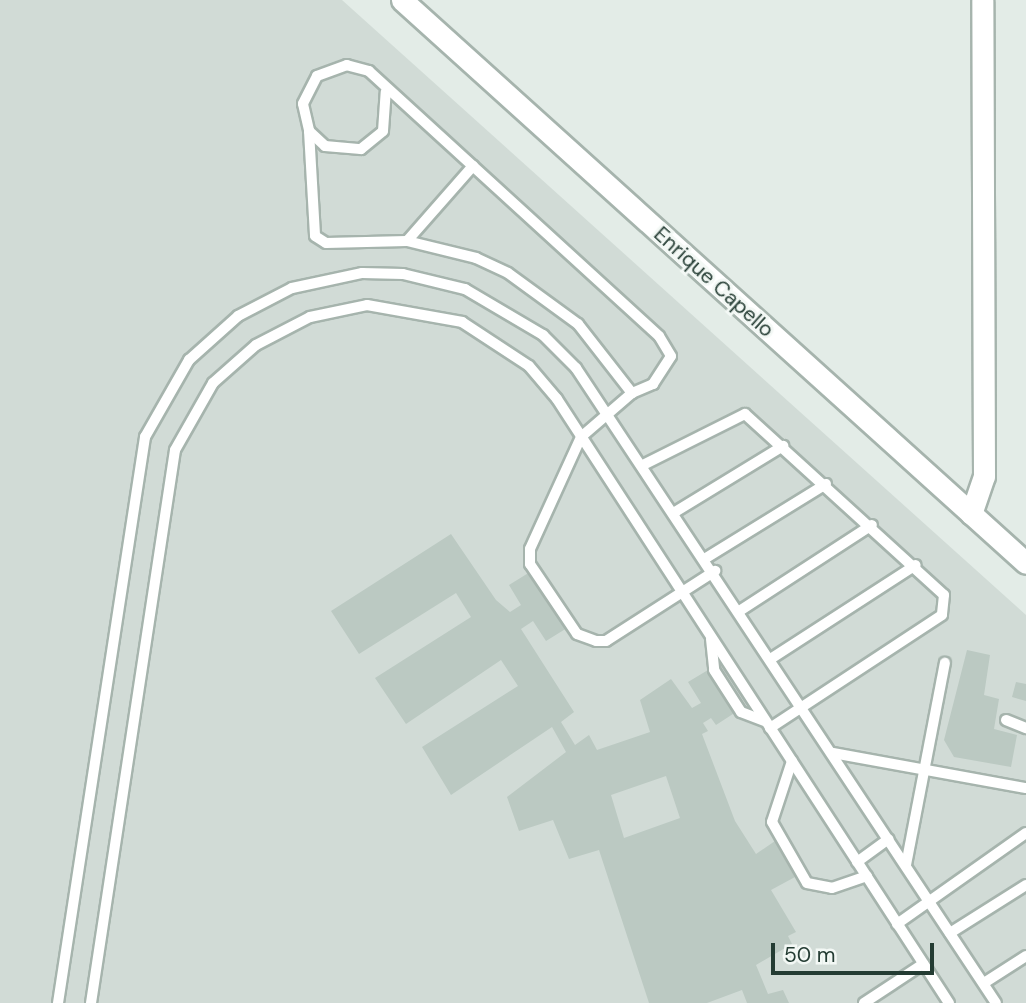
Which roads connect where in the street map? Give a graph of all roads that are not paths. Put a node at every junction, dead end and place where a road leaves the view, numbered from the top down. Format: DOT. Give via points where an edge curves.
graph roads {
  1 [pos="402,0"];
  2 [pos="982,0"];
  3 [pos="386,92"];
  4 [pos="309,131"];
  5 [pos="473,166"];
  6 [pos="407,241"];
  7 [pos="632,393"];
  8 [pos="609,415"];
  9 [pos="581,437"];
  10 [pos="783,446"];
  11 [pos="643,465"];
  12 [pos="826,484"];
  13 [pos="675,512"];
  14 [pos="971,514"];
  15 [pos="872,525"];
  16 [pos="706,558"];
  17 [pos="1026,563"];
  18 [pos="916,565"];
  19 [pos="715,571"];
  20 [pos="683,593"];
  21 [pos="741,610"];
  22 [pos="772,658"];
  23 [pos="945,663"];
  24 [pos="805,707"];
  25 [pos="1006,720"];
  26 [pos="768,725"];
  27 [pos="1026,728"];
  28 [pos="833,753"];
  29 [pos="792,761"];
  30 [pos="923,768"];
  31 [pos="1026,788"];
  32 [pos="1026,833"];
  33 [pos="889,839"];
  34 [pos="858,862"];
  35 [pos="906,865"];
  36 [pos="867,876"];
  37 [pos="1026,885"];
  38 [pos="928,900"];
  39 [pos="897,924"];
  40 [pos="950,933"];
  41 [pos="1026,956"];
  42 [pos="923,964"];
  43 [pos="984,984"];
  44 [pos="58,1003"];
  45 [pos="91,1003"];
  46 [pos="863,1003"];
  47 [pos="949,1003"];
  48 [pos="996,1003"];
  1 -- 14 [label="street, Enrique Capello"];
  2 -- 14 [label="street" via="984,477"];
  3 -- 4 [label="lane" via="383,131 361,149 325,146"];
  3 -- 4 [label="lane" via="369,71 332,67 307,90"];
  3 -- 5 [label="lane"];
  4 -- 6 [label="lane" via="315,236 326,243"];
  5 -- 6 [label="lane"];
  5 -- 7 [label="lane" via="659,336 671,356 666,371"];
  6 -- 7 [label="lane" via="476,258 551,300 578,324"];
  7 -- 8 [label="lane"];
  8 -- 9 [label="lane"];
  8 -- 11 [label="lane"];
  8 -- 44 [label="lane" via="576,368 504,308 465,289 403,274 327,277 292,288 238,316 189,360 158,409 134,481"];
  9 -- 20 [label="lane"];
  9 -- 20 [label="lane" via="530,549 530,564 577,634 596,641 606,641"];
  9 -- 45 [label="lane" via="529,366 494,340 462,322 395,306 337,310 285,327 213,383 183,430 167,485"];
  10 -- 11 [label="lane" via="750,417 736,414"];
  10 -- 12 [label="lane"];
  10 -- 13 [label="lane"];
  11 -- 13 [label="lane"];
  12 -- 15 [label="lane"];
  12 -- 16 [label="lane"];
  13 -- 16 [label="lane"];
  14 -- 17 [label="street, Enrique Capello"];
  15 -- 18 [label="lane"];
  15 -- 21 [label="lane"];
  16 -- 19 [label="lane"];
  18 -- 22 [label="lane"];
  18 -- 24 [label="lane" via="944,595 942,615"];
  19 -- 20 [label="lane"];
  19 -- 21 [label="lane"];
  20 -- 26 [label="lane"];
  21 -- 22 [label="lane"];
  22 -- 24 [label="lane"];
  23 -- 30 [label="lane"];
  24 -- 26 [label="lane"];
  24 -- 28 [label="lane"];
  25 -- 27 [label="lane"];
  26 -- 29 [label="lane"];
  28 -- 30 [label="lane"];
  28 -- 33 [label="lane"];
  29 -- 34 [label="lane"];
  29 -- 36 [label="lane" via="772,822 807,883 832,888"];
  30 -- 31 [label="lane"];
  30 -- 35 [label="lane"];
  32 -- 38 [label="lane"];
  33 -- 34 [label="lane"];
  33 -- 35 [label="lane"];
  34 -- 36 [label="lane"];
  35 -- 38 [label="lane"];
  36 -- 39 [label="lane"];
  37 -- 40 [label="lane"];
  38 -- 39 [label="lane"];
  38 -- 40 [label="lane"];
  39 -- 42 [label="lane"];
  40 -- 43 [label="lane"];
  41 -- 43 [label="lane"];
  42 -- 46 [label="lane"];
  42 -- 47 [label="lane"];
  43 -- 48 [label="lane"];
}
